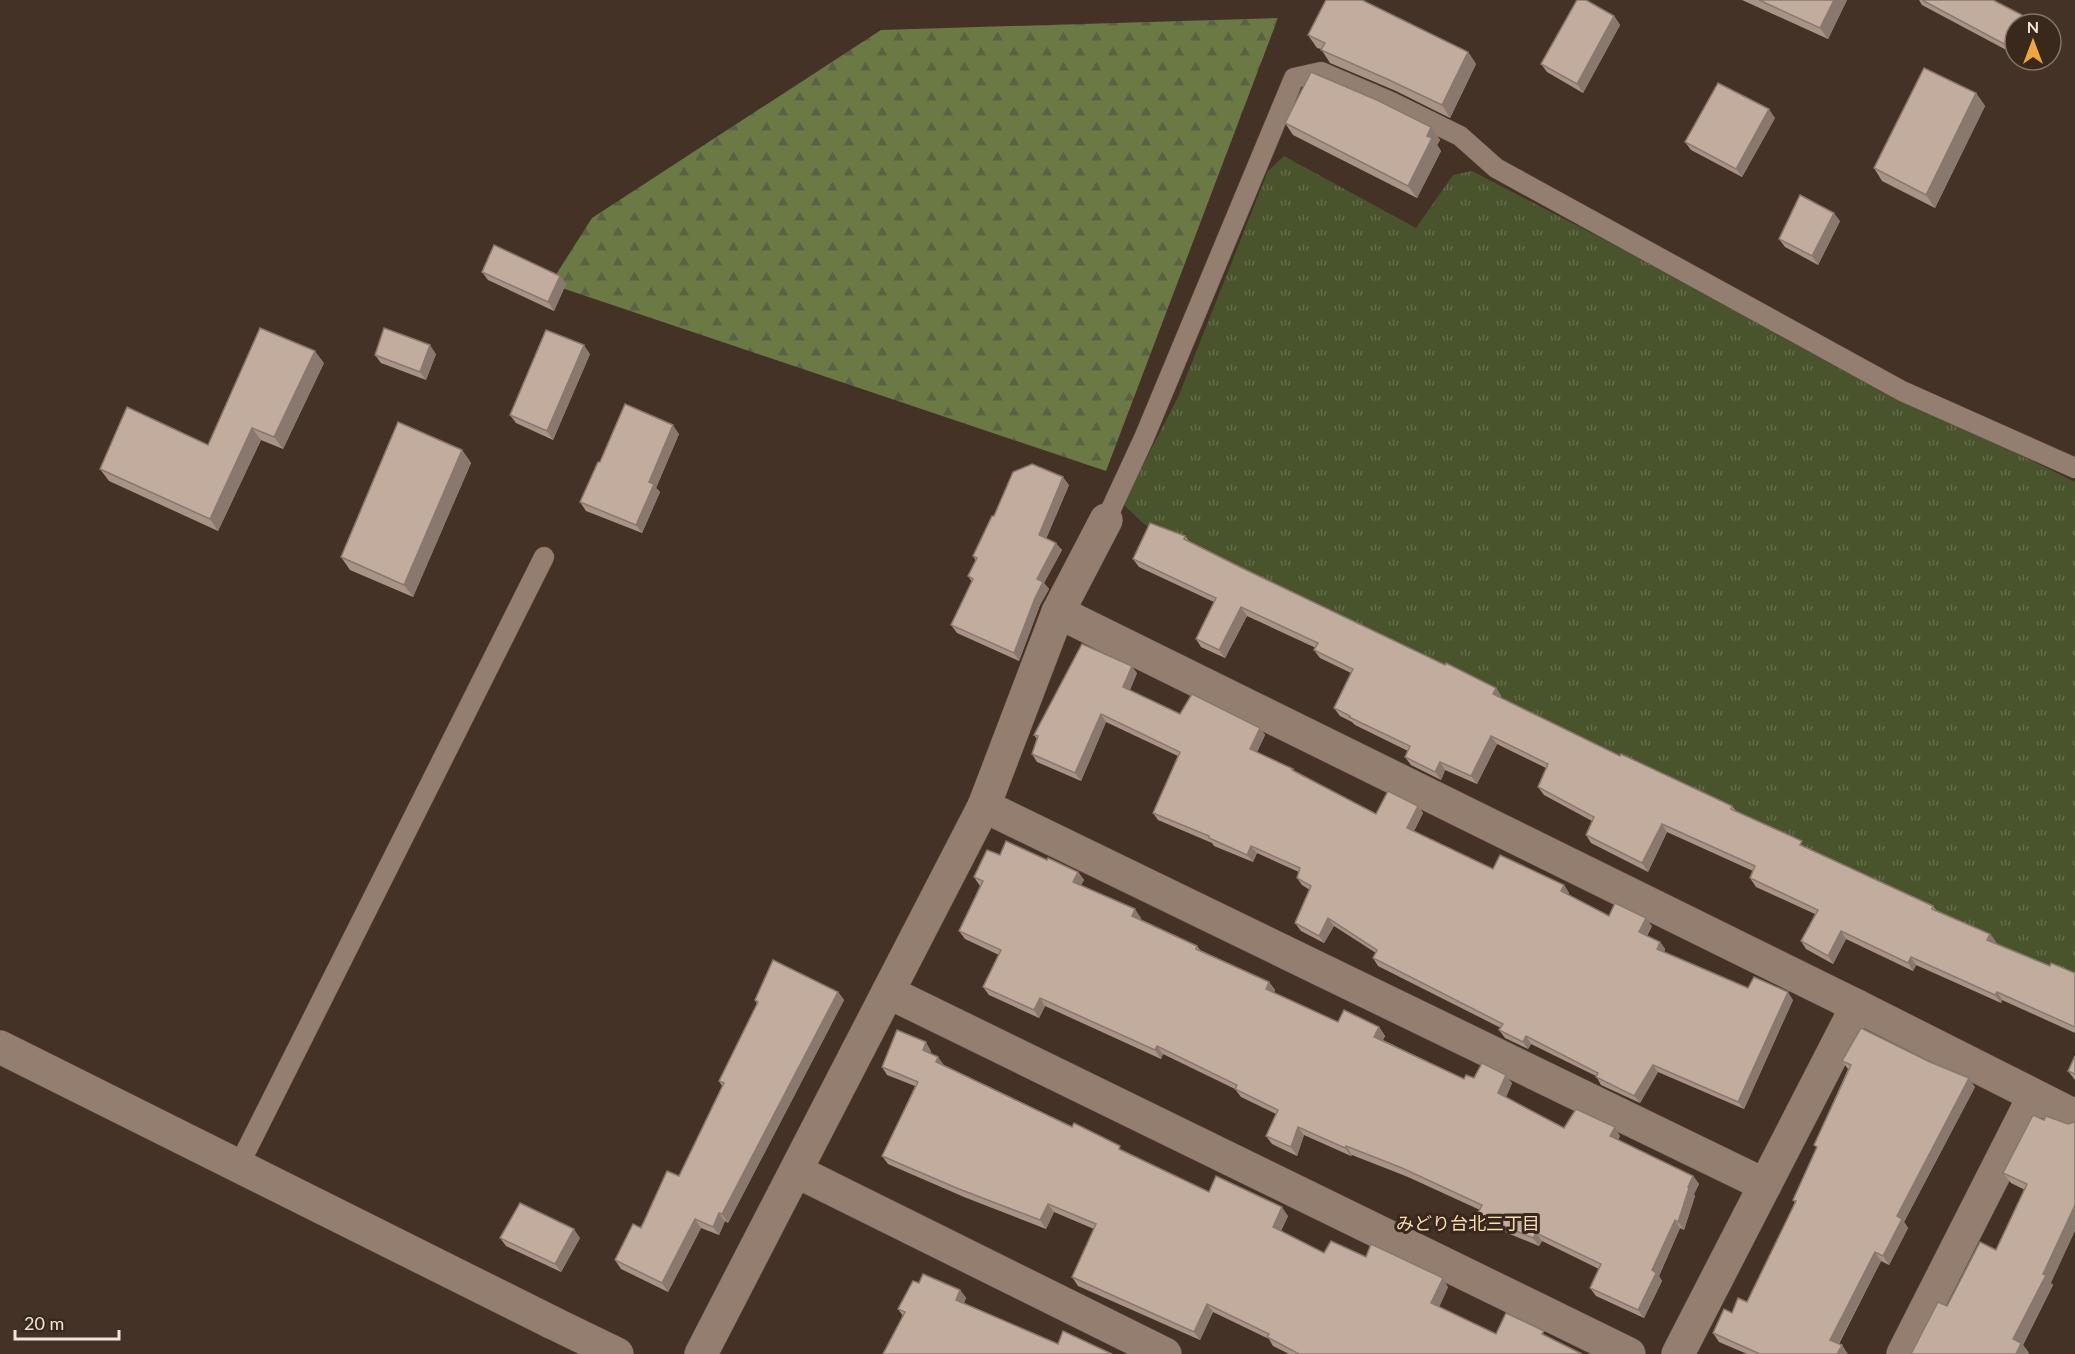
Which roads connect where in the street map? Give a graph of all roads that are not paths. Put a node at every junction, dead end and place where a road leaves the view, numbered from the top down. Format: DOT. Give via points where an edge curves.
graph roads {
  1 [pos="2075,468"];
  2 [pos="1106,520"];
  3 [pos="544,557"];
  4 [pos="1058,612"];
  5 [pos="984,806"];
  6 [pos="888,992"];
  7 [pos="1857,1006"];
  8 [pos="0,1047"];
  9 [pos="2034,1096"];
  10 [pos="2075,1116"];
  11 [pos="239,1165"];
  12 [pos="796,1171"];
  13 [pos="1765,1185"];
  14 [pos="617,1354"];
  15 [pos="701,1354"];
  16 [pos="1165,1354"];
  17 [pos="1629,1354"];
  18 [pos="1678,1354"];
  19 [pos="1903,1354"];
  1 -- 2 [label="lane" via="1902,391 1496,168 1460,136 1321,72 1294,78"];
  2 -- 4 [label="street"];
  3 -- 11 [label="lane"];
  4 -- 5 [label="street"];
  4 -- 7 [label="street"];
  5 -- 6 [label="street"];
  5 -- 13 [label="street"];
  6 -- 12 [label="street"];
  6 -- 17 [label="street"];
  7 -- 9 [label="street"];
  7 -- 13 [label="street"];
  8 -- 11 [label="street"];
  9 -- 10 [label="street"];
  9 -- 19 [label="street"];
  11 -- 14 [label="street"];
  12 -- 15 [label="street"];
  12 -- 16 [label="street"];
  13 -- 18 [label="street"];
}
